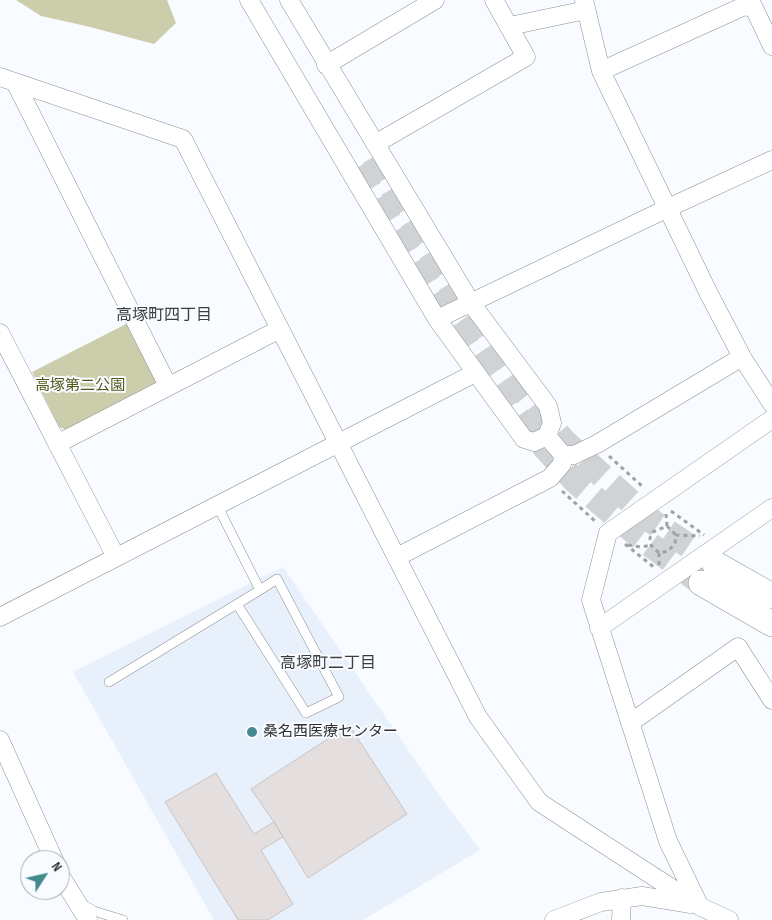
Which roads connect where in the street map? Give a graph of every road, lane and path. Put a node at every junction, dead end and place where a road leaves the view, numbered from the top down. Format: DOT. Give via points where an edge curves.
graph roads {
  1 [pos="249,0"];
  2 [pos="289,0"];
  3 [pos="436,0"];
  4 [pos="494,0"];
  5 [pos="750,3"];
  6 [pos="585,5"];
  7 [pos="510,26"];
  8 [pos="772,46"];
  9 [pos="326,65"];
  10 [pos="601,71"];
  11 [pos="7,80"];
  12 [pos="375,144"];
  13 [pos="772,160"];
  14 [pos="668,208"];
  15 [pos="471,303"];
  16 [pos="437,320"];
  17 [pos="280,329"];
  18 [pos="0,333"];
  19 [pos="742,357"];
  20 [pos="475,373"];
  21 [pos="168,386"];
  22 [pos="772,404"];
  23 [pos="772,419"];
  24 [pos="547,436"];
  25 [pos="57,444"];
  26 [pos="339,444"];
  27 [pos="563,455"];
  28 [pos="217,505"];
  29 [pos="667,508"];
  30 [pos="772,508"];
  31 [pos="667,526"];
  32 [pos="676,535"];
  33 [pos="706,536"];
  34 [pos="651,545"];
  35 [pos="628,546"];
  36 [pos="116,557"];
  37 [pos="397,557"];
  38 [pos="260,590"];
  39 [pos="772,596"];
  40 [pos="237,604"];
  41 [pos="2,612"];
  42 [pos="772,624"];
  43 [pos="599,628"];
  44 [pos="109,682"];
  45 [pos="772,700"];
  46 [pos="630,723"];
  47 [pos="0,740"];
  48 [pos="50,850"];
  49 [pos="70,892"];
  50 [pos="622,898"];
  51 [pos="75,900"];
  52 [pos="699,906"];
  53 [pos="88,920"];
  54 [pos="124,920"];
  55 [pos="554,920"];
  56 [pos="620,920"];
  57 [pos="729,920"];
  1 -- 16 [label="street"];
  2 -- 9 [label="street"];
  3 -- 9 [label="street"];
  4 -- 7 [label="street"];
  5 -- 8 [label="street"];
  5 -- 10 [label="street"];
  6 -- 7 [label="street"];
  6 -- 10 [label="street"];
  7 -- 12 [label="street" via="526,56"];
  9 -- 12 [label="street"];
  10 -- 14 [label="street"];
  11 -- 17 [label="street" via="183,139"];
  11 -- 21 [label="street"];
  12 -- 15 [label="street"];
  13 -- 14 [label="street"];
  14 -- 15 [label="street"];
  14 -- 19 [label="street"];
  15 -- 16 [label="street"];
  15 -- 24 [label="street" via="548,406 552,423"];
  16 -- 20 [label="street"];
  17 -- 21 [label="street"];
  17 -- 26 [label="street"];
  18 -- 25 [label="street"];
  19 -- 22 [label="street"];
  19 -- 27 [label="street" via="597,444 574,455"];
  20 -- 24 [label="street" via="524,439 534,442"];
  20 -- 26 [label="street"];
  21 -- 25 [label="street"];
  23 -- 43 [label="street" via="608,533 590,600"];
  24 -- 27 [label="street"];
  25 -- 36 [label="street"];
  26 -- 28 [label="street"];
  26 -- 37 [label="street"];
  27 -- 37 [label="street" via="562,464 550,478"];
  28 -- 36 [label="street"];
  28 -- 38 [label="lane"];
  29 -- 31 [label="path"];
  30 -- 43 [label="street"];
  31 -- 32 [label="path"];
  31 -- 34 [label="path" via="653,532"];
  32 -- 33 [label="path"];
  32 -- 34 [label="path" via="675,544 668,552 659,553"];
  34 -- 35 [label="path"];
  36 -- 41 [label="street"];
  37 -- 52 [label="street" via="478,717 539,802"];
  38 -- 40 [label="lane"];
  38 -- 40 [label="lane" via="277,579 339,697 306,713"];
  39 -- 42 [label="main road" via="707,573"];
  40 -- 44 [label="lane"];
  43 -- 46 [label="street"];
  45 -- 46 [label="street" via="738,647"];
  46 -- 52 [label="street" via="668,841"];
  47 -- 48 [label="street"];
  49 -- 51 [label="street"];
  50 -- 52 [label="street" via="642,896"];
  50 -- 55 [label="street" via="601,902"];
  50 -- 56 [label="street"];
  51 -- 53 [label="street"];
  51 -- 54 [label="lane" via="94,911"];
  52 -- 57 [label="street"];
}
